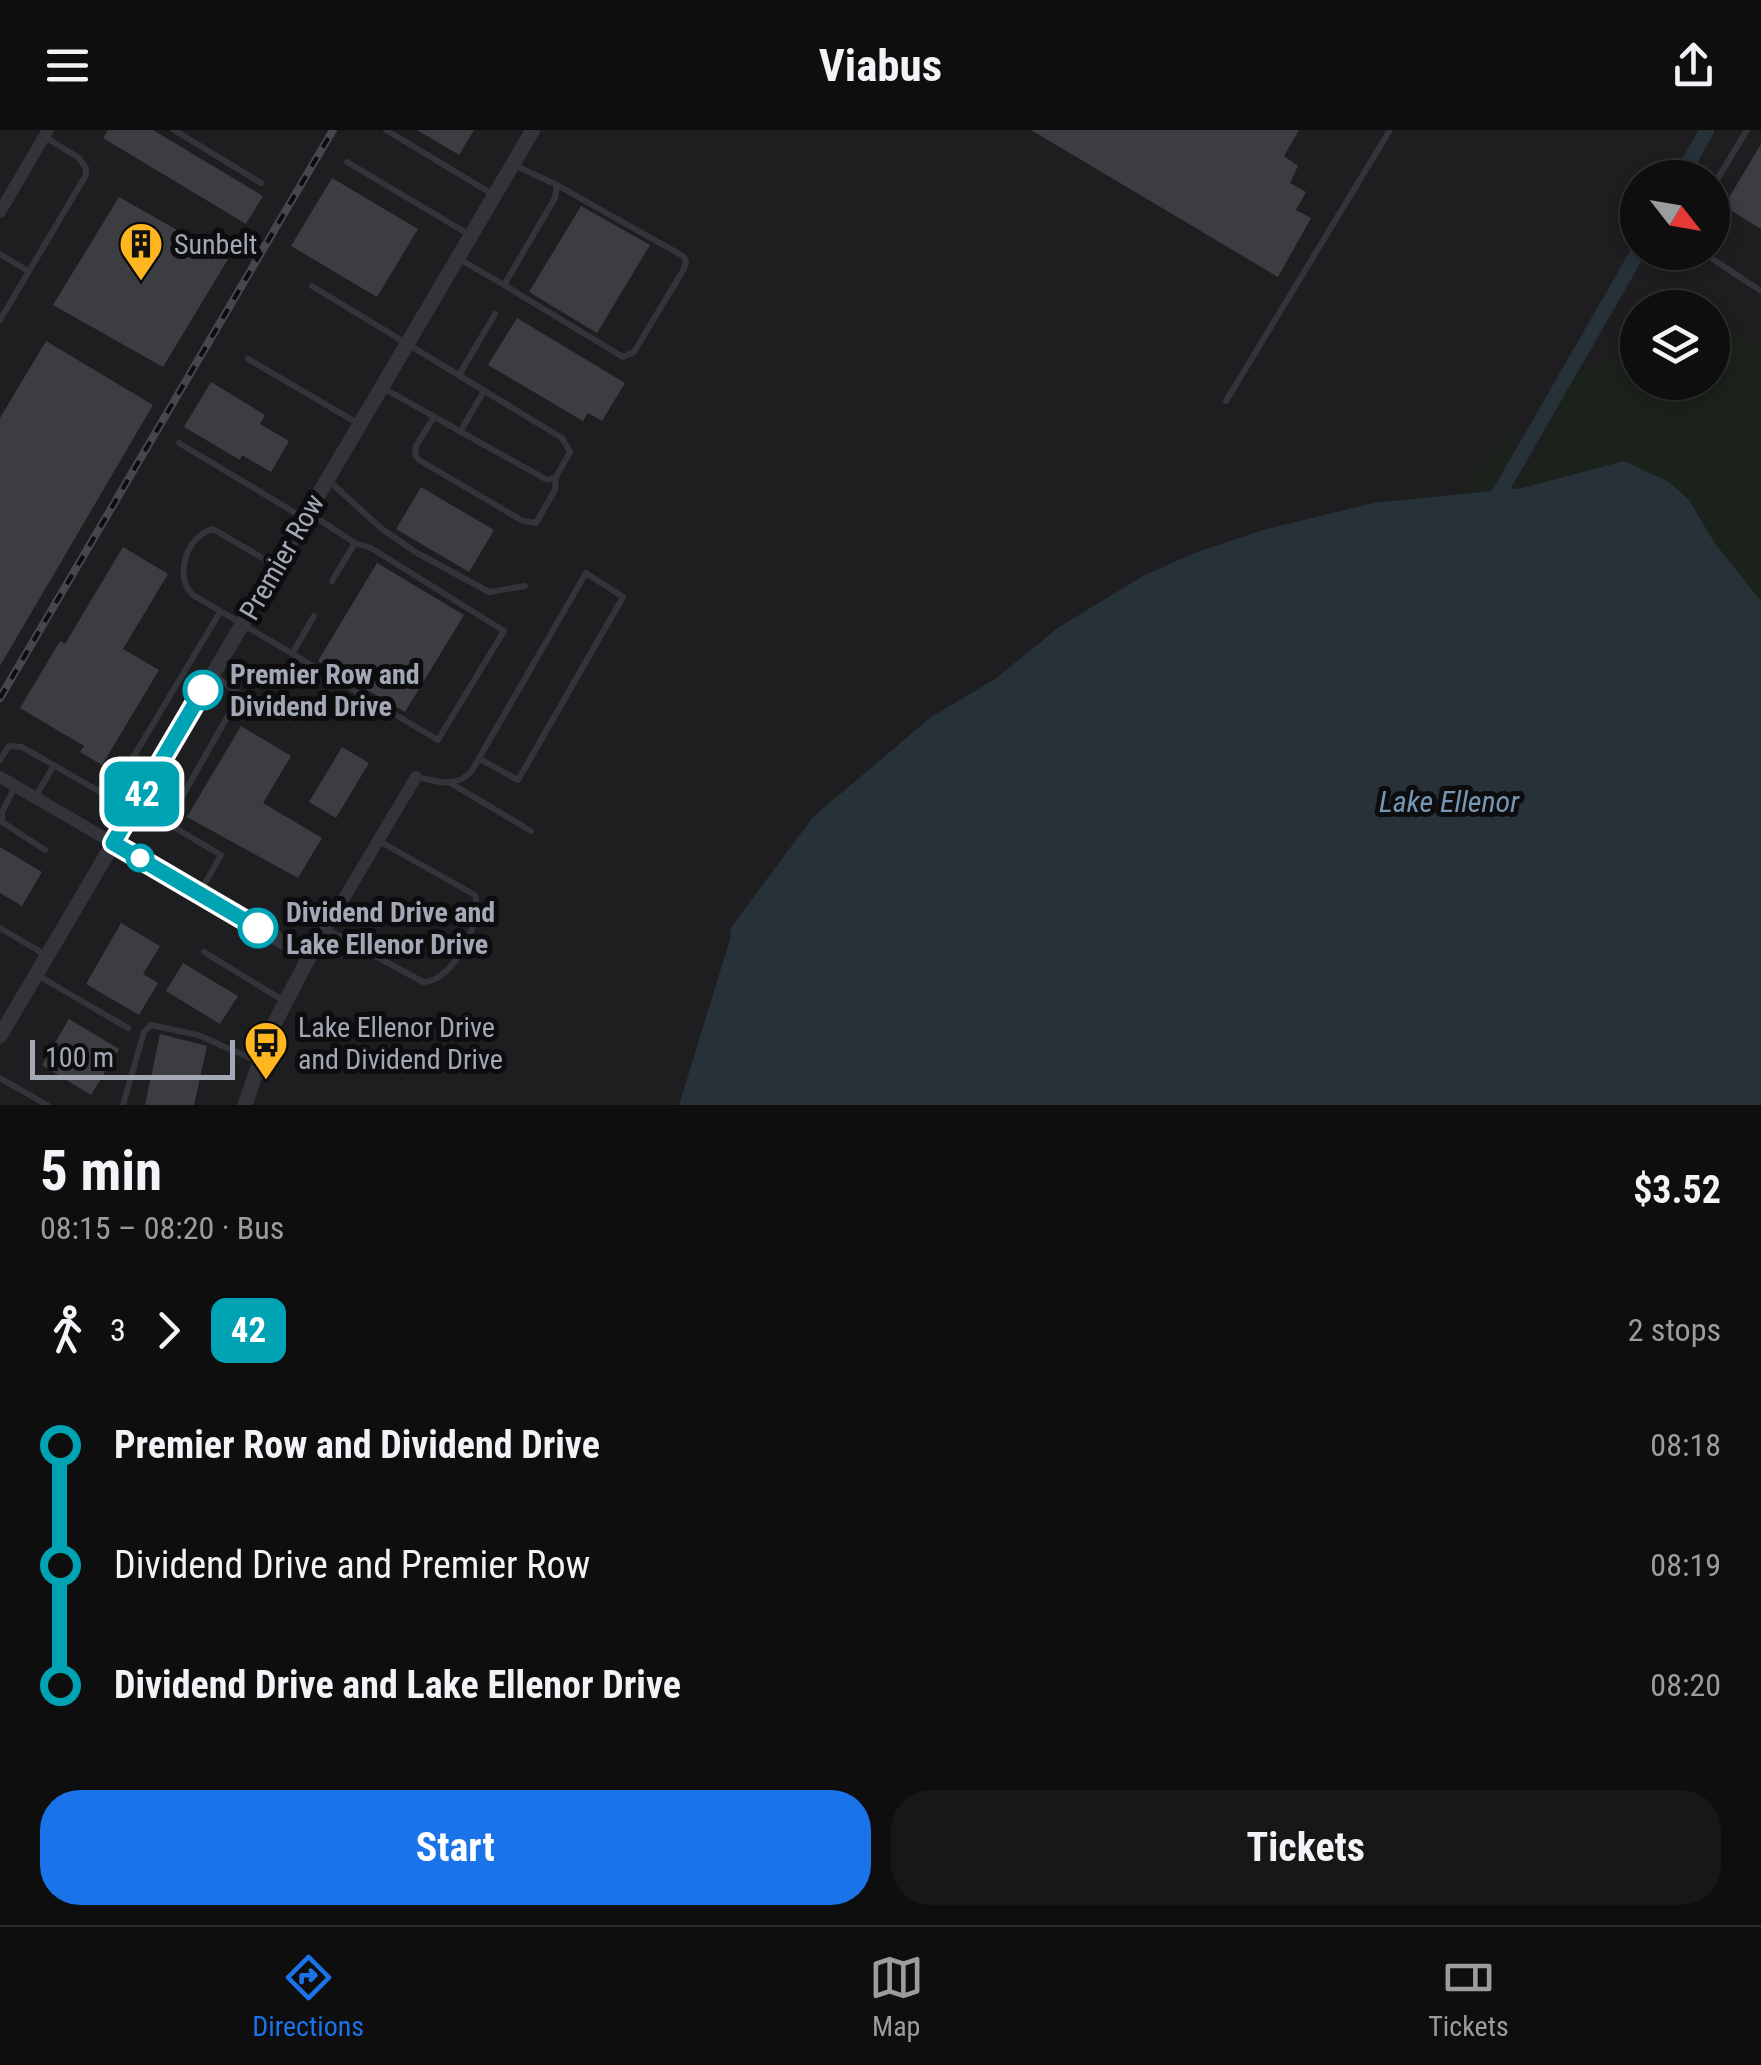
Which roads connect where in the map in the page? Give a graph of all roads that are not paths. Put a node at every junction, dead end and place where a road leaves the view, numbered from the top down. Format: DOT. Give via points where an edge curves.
graph roads {
  1 [pos="174,130"];
  2 [pos="386,130"];
  3 [pos="533,130"];
  4 [pos="1390,130"];
  5 [pos="1748,130"];
  6 [pos="46,133"];
  7 [pos="1729,160"];
  8 [pos="348,162"];
  9 [pos="512,165"];
  10 [pos="261,183"];
  11 [pos="558,185"];
  12 [pos="495,196"];
  13 [pos="0,212"];
  14 [pos="471,236"];
  15 [pos="0,254"];
  16 [pos="458,258"];
  17 [pos="1730,270"];
  18 [pos="28,271"];
  19 [pos="504,285"];
  20 [pos="312,286"];
  21 [pos="1761,290"];
  22 [pos="494,314"];
  23 [pos="0,320"];
  24 [pos="407,344"];
  25 [pos="248,359"];
  26 [pos="458,376"];
  27 [pos="382,387"];
  28 [pos="484,391"];
  29 [pos="1226,402"];
  30 [pos="434,417"];
  31 [pos="360,425"];
  32 [pos="460,432"];
  33 [pos="178,443"];
  34 [pos="556,477"];
  35 [pos="327,480"];
  36 [pos="306,516"];
  37 [pos="355,543"];
  38 [pos="277,566"];
  39 [pos="332,580"];
  40 [pos="525,586"];
  41 [pos="220,612"];
  42 [pos="314,616"];
  43 [pos="242,624"];
  44 [pos="292,654"];
  45 [pos="213,674"];
  46 [pos="480,759"];
  47 [pos="0,760"];
  48 [pos="54,766"];
  49 [pos="0,777"];
  50 [pos="416,777"];
  51 [pos="451,784"];
  52 [pos="16,786"];
  53 [pos="113,790"];
  54 [pos="36,798"];
  55 [pos="136,803"];
  56 [pos="168,822"];
  57 [pos="531,831"];
  58 [pos="378,840"];
  59 [pos="113,843"];
  60 [pos="45,850"];
  61 [pos="199,893"];
  62 [pos="0,928"];
  63 [pos="326,929"];
  64 [pos="204,952"];
  65 [pos="47,956"];
  66 [pos="309,958"];
  67 [pos="36,974"];
  68 [pos="284,1001"];
  69 [pos="128,1028"];
  70 [pos="0,1036"];
  71 [pos="258,1061"];
  72 [pos="0,1078"];
  73 [pos="47,1105"];
  74 [pos="123,1105"];
  75 [pos="246,1105"];
  1 -- 10 [label="lane"];
  2 -- 12 [label="lane"];
  3 -- 9 [label="street, Premier Row"];
  4 -- 29 [label="lane"];
  5 -- 7 [label="lane"];
  6 -- 13 [label="street"];
  6 -- 18 [label="lane" via="79,158 86,176"];
  8 -- 14 [label="lane"];
  9 -- 11 [label="lane"];
  9 -- 12 [label="street, Premier Row"];
  11 -- 19 [label="lane"];
  11 -- 19 [label="lane" via="684,256 684,269 634,352 622,358"];
  12 -- 14 [label="street, Premier Row"];
  14 -- 16 [label="street, Premier Row"];
  15 -- 18 [label="lane"];
  16 -- 19 [label="lane"];
  16 -- 24 [label="street, Premier Row"];
  17 -- 21 [label="lane"];
  18 -- 23 [label="lane"];
  20 -- 24 [label="lane"];
  22 -- 26 [label="lane"];
  24 -- 26 [label="lane"];
  24 -- 27 [label="street, Premier Row"];
  25 -- 31 [label="lane"];
  26 -- 28 [label="lane"];
  27 -- 30 [label="lane"];
  27 -- 31 [label="street, Premier Row"];
  28 -- 32 [label="lane"];
  28 -- 34 [label="lane" via="567,442 570,452"];
  30 -- 32 [label="lane"];
  30 -- 34 [label="lane" via="416,446 419,460 523,521 536,522 556,490"];
  31 -- 35 [label="street, Premier Row"];
  32 -- 34 [label="lane" via="540,478"];
  33 -- 36 [label="lane"];
  35 -- 36 [label="street, Premier Row"];
  35 -- 40 [label="lane" via="364,516 489,592"];
  36 -- 37 [label="lane"];
  36 -- 38 [label="street, Premier Row"];
  37 -- 39 [label="lane"];
  37 -- 44 [label="lane" via="504,631 438,740"];
  38 -- 41 [label="lane" via="213,529 204,531 181,577 184,587"];
  38 -- 43 [label="street, Premier Row"];
  41 -- 43 [label="lane"];
  41 -- 53 [label="lane"];
  42 -- 44 [label="lane"];
  43 -- 44 [label="lane"];
  43 -- 45 [label="street, Premier Row"];
  45 -- 55 [label="street, Premier Row"];
  45 -- 56 [label="lane" via="240,694"];
  46 -- 46 [label="lane" via="586,573 624,597 518,780"];
  46 -- 51 [label="lane" via="460,783"];
  47 -- 48 [label="lane" via="14,745"];
  48 -- 53 [label="lane" via="102,793"];
  48 -- 54 [label="lane"];
  49 -- 52 [label="street"];
  50 -- 51 [label="lane"];
  50 -- 58 [label="street"];
  51 -- 57 [label="lane"];
  52 -- 54 [label="street"];
  52 -- 60 [label="lane" via="2,822"];
  53 -- 55 [label="lane"];
  54 -- 59 [label="street"];
  55 -- 56 [label="lane"];
  55 -- 59 [label="street, Premier Row"];
  56 -- 61 [label="lane" via="220,854"];
  58 -- 63 [label="street"];
  58 -- 63 [label="lane" via="475,895 473,929 435,982 423,982"];
  59 -- 61 [label="street"];
  59 -- 65 [label="street, Premier Row"];
  61 -- 66 [label="street"];
  62 -- 65 [label="lane"];
  63 -- 66 [label="street"];
  64 -- 68 [label="lane"];
  65 -- 67 [label="street, Premier Row"];
  66 -- 68 [label="street"];
  67 -- 69 [label="lane"];
  67 -- 70 [label="street, Premier Row"];
  68 -- 71 [label="street"];
  71 -- 74 [label="lane" via="198,1035 150,1025"];
  71 -- 75 [label="street"];
  72 -- 73 [label="lane"];
}
